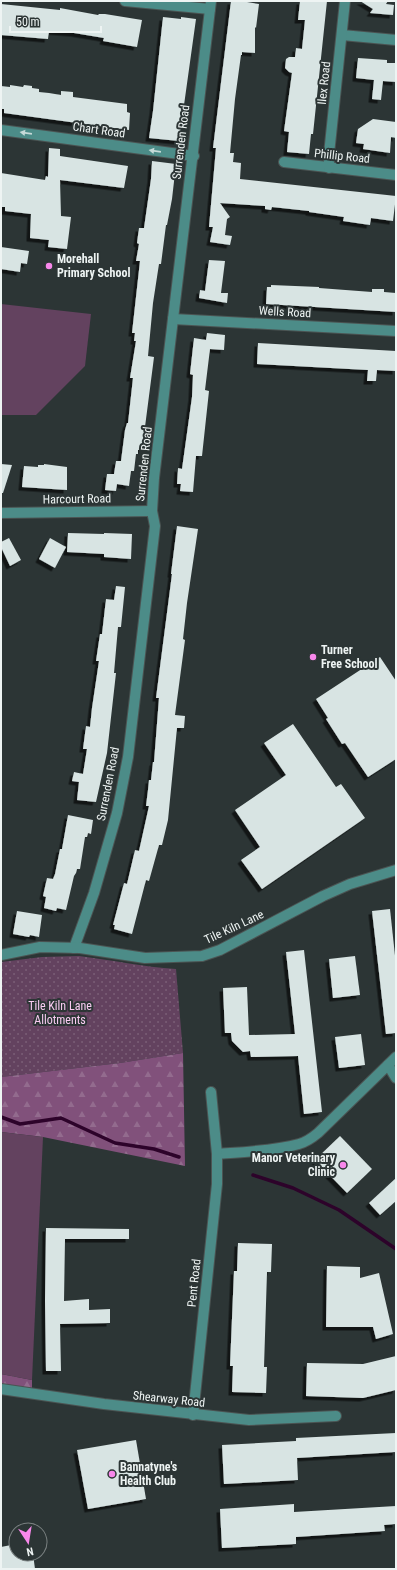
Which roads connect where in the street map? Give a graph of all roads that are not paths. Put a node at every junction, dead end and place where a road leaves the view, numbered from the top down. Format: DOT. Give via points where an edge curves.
graph roads {
  1 [pos="125,1"];
  2 [pos="345,1"];
  3 [pos="211,5"];
  4 [pos="342,35"];
  5 [pos="396,40"];
  6 [pos="1,130"];
  7 [pos="194,156"];
  8 [pos="284,162"];
  9 [pos="329,168"];
  10 [pos="396,175"];
  11 [pos="173,319"];
  12 [pos="396,331"];
  13 [pos="152,511"];
  14 [pos="1,512"];
  15 [pos="396,870"];
  16 [pos="74,948"];
  17 [pos="1,955"];
  18 [pos="396,1057"];
  19 [pos="388,1065"];
  20 [pos="396,1078"];
  21 [pos="211,1092"];
  22 [pos="217,1154"];
  23 [pos="1,1389"];
  24 [pos="193,1414"];
  25 [pos="336,1416"];
  1 -- 3 [label="street"];
  2 -- 4 [label="street, Ilex Road"];
  3 -- 7 [label="street, Surrenden Road"];
  4 -- 5 [label="street"];
  4 -- 9 [label="street, Ilex Road"];
  7 -- 6 [label="street, Chart Road, one-way"];
  7 -- 11 [label="street, Surrenden Road"];
  8 -- 9 [label="street, Phillip Road"];
  9 -- 10 [label="street, Phillip Road"];
  11 -- 12 [label="street, Wells Road"];
  11 -- 13 [label="street, Surrenden Road"];
  13 -- 14 [label="street, Harcourt Road"];
  13 -- 16 [label="street, Surrenden Road" via="155,526 128,756 117,813"];
  15 -- 16 [label="street, Tile Kiln Lane" via="350,884 220,950 202,956 145,958"];
  16 -- 17 [label="street, Tile Kiln Lane" via="40,947"];
  18 -- 19 [label="street"];
  19 -- 20 [label="street"];
  19 -- 22 [label="street" via="309,1140 266,1150"];
  21 -- 22 [label="street, Pent Road"];
  22 -- 24 [label="street, Pent Road" via="217,1184"];
  23 -- 24 [label="street, Shearway Road" via="93,1403"];
  24 -- 25 [label="street, Shearway Road" via="249,1420"];
}
